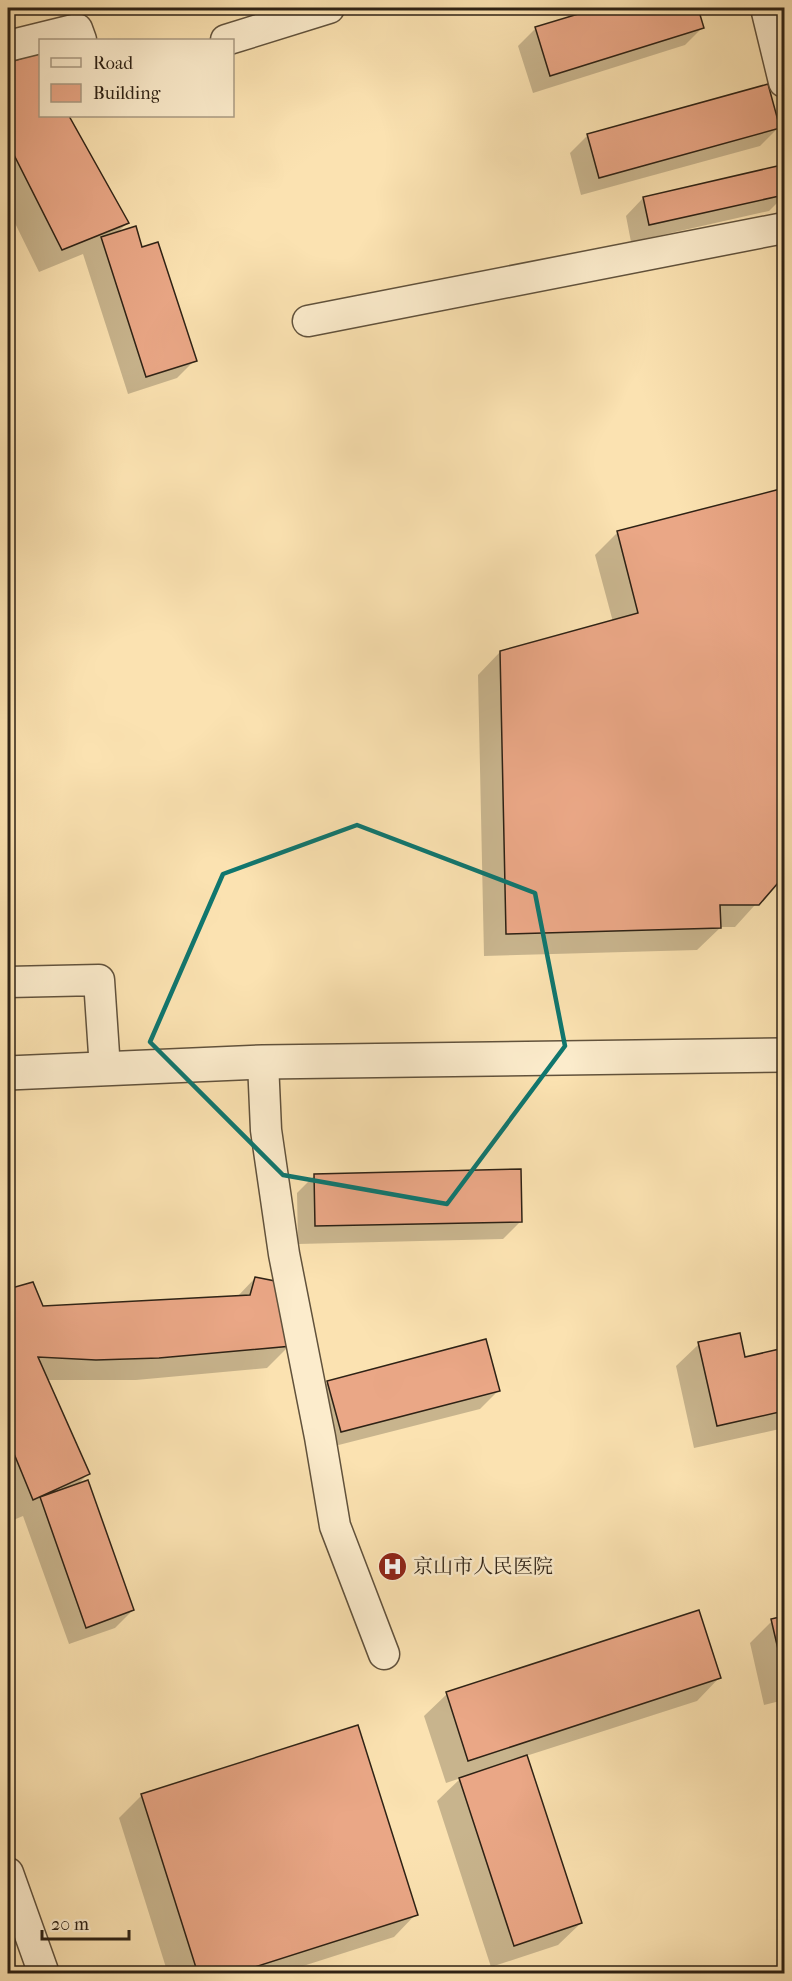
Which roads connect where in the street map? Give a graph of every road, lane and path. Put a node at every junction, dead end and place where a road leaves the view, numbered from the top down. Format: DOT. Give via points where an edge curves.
graph roads {
  1 [pos="329,8"];
  2 [pos="766,8"];
  3 [pos="81,39"];
  4 [pos="229,39"];
  5 [pos="8,46"];
  6 [pos="784,82"];
  7 [pos="784,228"];
  8 [pos="308,321"];
  9 [pos="8,982"];
  10 [pos="784,1055"];
  11 [pos="262,1062"];
  12 [pos="105,1069"];
  13 [pos="8,1073"];
  14 [pos="384,1654"];
  15 [pos="8,1874"];
  16 [pos="44,1974"];
  1 -- 4 [label="street"];
  2 -- 6 [label="street"];
  3 -- 5 [label="street" via="77,29"];
  7 -- 8 [label="street"];
  9 -- 12 [label="street" via="99,980"];
  10 -- 11 [label="street"];
  11 -- 12 [label="street"];
  11 -- 14 [label="street" via="266,1130 284,1254 335,1526"];
  12 -- 13 [label="street"];
  15 -- 16 [label="street"];
}
